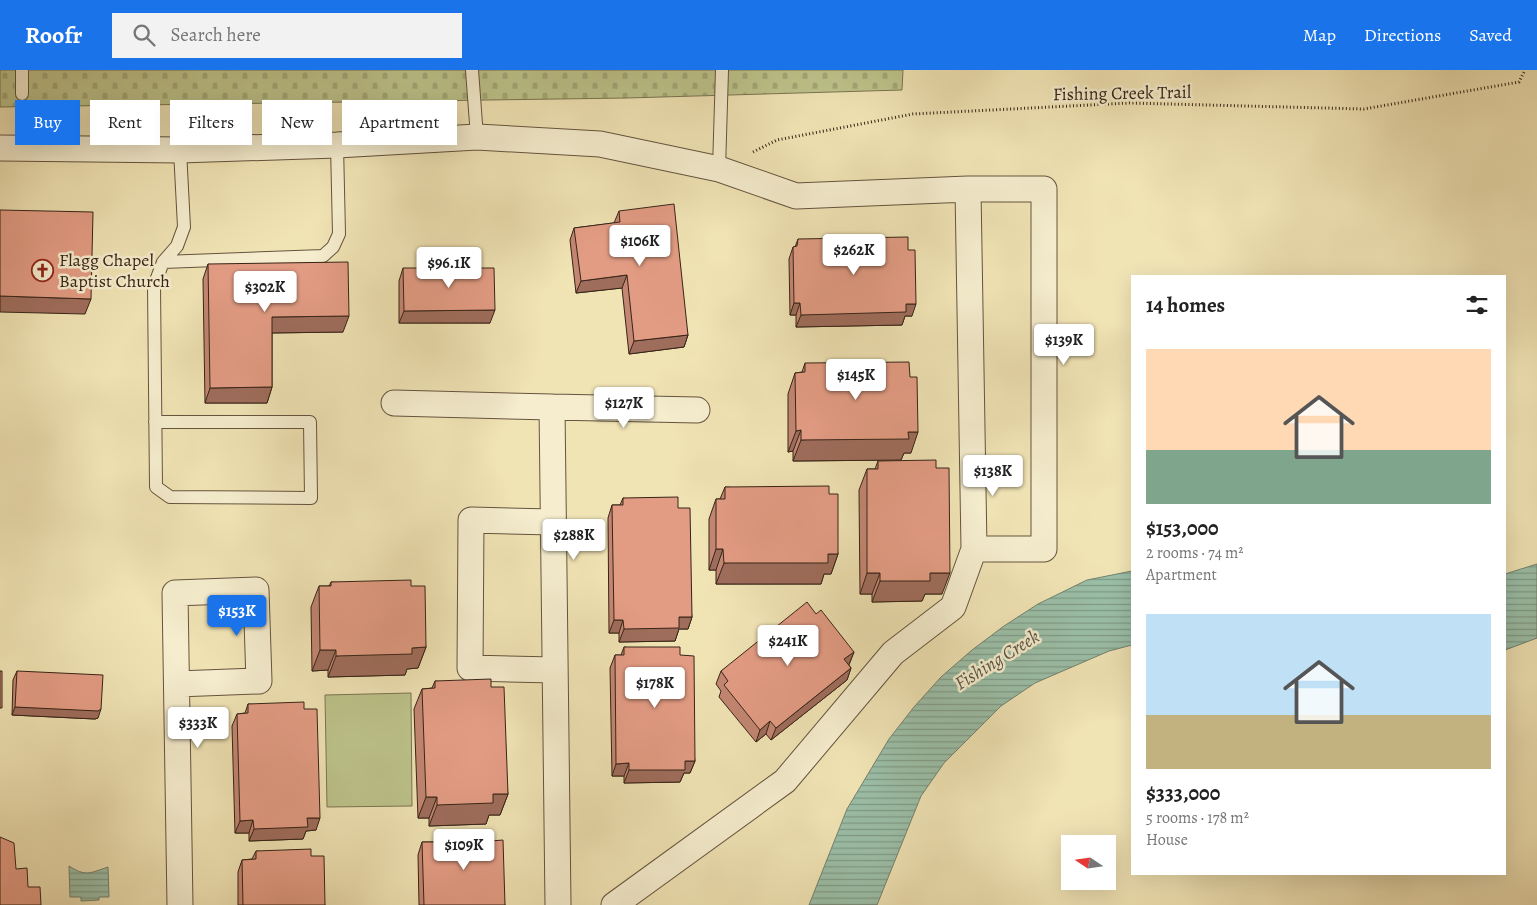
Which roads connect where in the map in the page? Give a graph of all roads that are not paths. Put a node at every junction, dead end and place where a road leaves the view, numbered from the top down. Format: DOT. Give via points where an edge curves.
graph roads {
  1 [pos="22,70"];
  2 [pos="472,70"];
  3 [pos="722,70"];
  4 [pos="22,94"];
  5 [pos="477,137"];
  6 [pos="337,145"];
  7 [pos="0,148"];
  8 [pos="180,150"];
  9 [pos="719,169"];
  10 [pos="968,189"];
  11 [pos="163,262"];
  12 [pos="394,403"];
  13 [pos="552,407"];
  14 [pos="697,410"];
  15 [pos="155,422"];
  16 [pos="553,522"];
  17 [pos="974,549"];
  18 [pos="555,670"];
  19 [pos="177,684"];
  20 [pos="180,905"];
  21 [pos="558,905"];
  22 [pos="614,905"];
  1 -- 4 [label="lane"];
  2 -- 5 [label="lane"];
  3 -- 9 [label="lane"];
  5 -- 6 [label="street"];
  5 -- 9 [label="street" via="600,144"];
  6 -- 8 [label="street"];
  6 -- 11 [label="lane" via="339,234 333,247 323,256"];
  7 -- 8 [label="street"];
  8 -- 11 [label="lane" via="184,227 177,246"];
  9 -- 10 [label="street" via="796,196"];
  10 -- 17 [label="street"];
  10 -- 17 [label="street" via="1044,189 1044,549"];
  11 -- 15 [label="lane" via="154,286"];
  12 -- 13 [label="street"];
  13 -- 14 [label="street"];
  13 -- 16 [label="street"];
  15 -- 15 [label="lane" via="156,487 170,497 311,498 310,422"];
  16 -- 18 [label="street"];
  16 -- 18 [label="street" via="471,520 470,668"];
  17 -- 22 [label="street" via="954,607 893,653 786,781"];
  18 -- 21 [label="street"];
  19 -- 19 [label="street" via="176,593 256,590 259,681"];
  19 -- 20 [label="street"];
}
